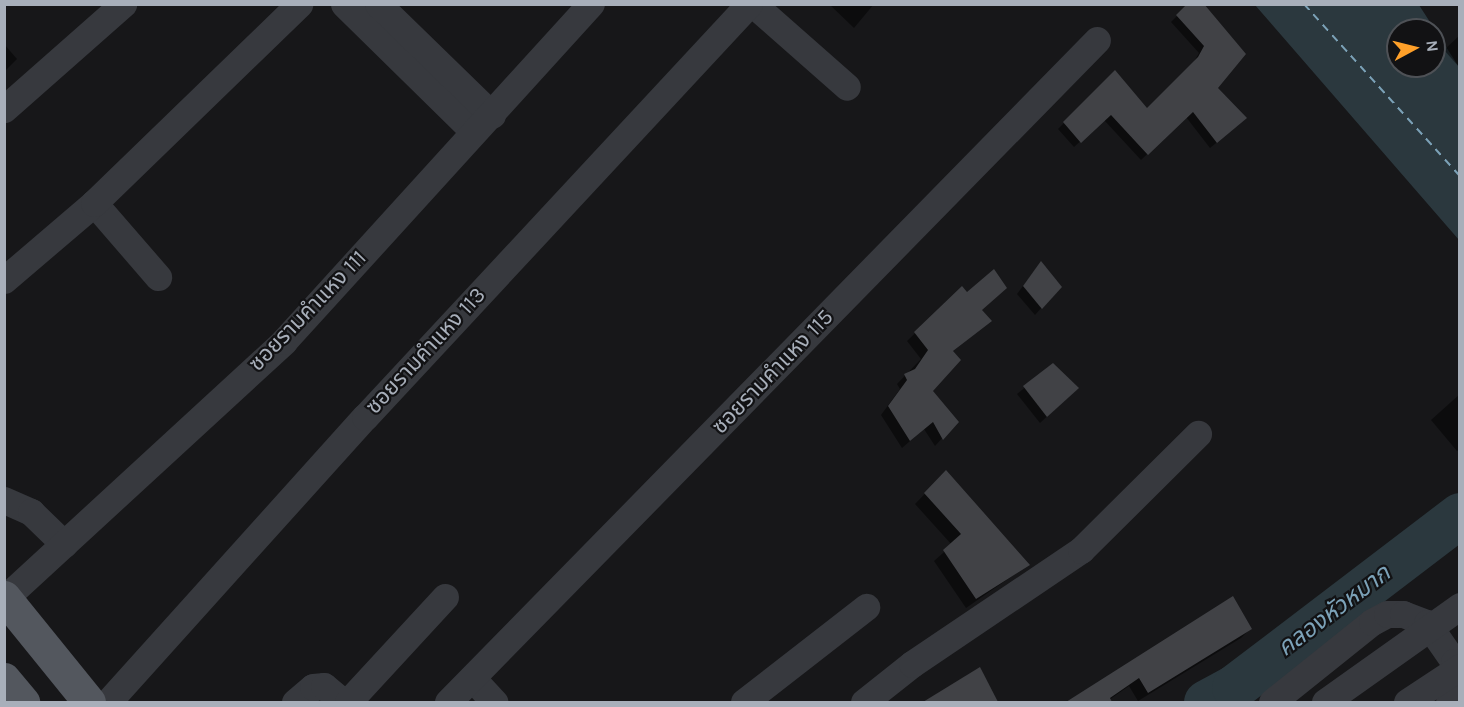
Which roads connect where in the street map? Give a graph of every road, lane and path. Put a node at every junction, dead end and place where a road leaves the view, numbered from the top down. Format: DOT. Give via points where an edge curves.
graph roads {
  1 [pos="98,4"];
  2 [pos="123,4"];
  3 [pos="299,4"];
  4 [pos="344,4"];
  5 [pos="378,4"];
  6 [pos="591,4"];
  7 [pos="751,4"];
  8 [pos="1097,40"];
  9 [pos="4,87"];
  10 [pos="847,87"];
  11 [pos="4,109"];
  12 [pos="492,115"];
  13 [pos="466,124"];
  14 [pos="94,203"];
  15 [pos="158,277"];
  16 [pos="4,280"];
  17 [pos="1198,434"];
  18 [pos="4,500"];
  19 [pos="64,544"];
  20 [pos="5,597"];
  21 [pos="445,597"];
  22 [pos="1460,606"];
  23 [pos="866,608"];
  24 [pos="1460,667"];
  25 [pos="472,678"];
  26 [pos="4,679"];
  27 [pos="23,702"];
  28 [pos="89,702"];
  29 [pos="108,702"];
  30 [pos="295,702"];
  31 [pos="343,702"];
  32 [pos="348,702"];
  33 [pos="448,702"];
  34 [pos="494,702"];
  35 [pos="744,702"];
  36 [pos="864,702"];
  37 [pos="1272,702"];
  38 [pos="1325,702"];
  39 [pos="1407,702"];
  40 [pos="1449,702"];
  1 -- 9 [label="street"];
  2 -- 11 [label="street"];
  3 -- 14 [label="street"];
  4 -- 13 [label="street"];
  5 -- 12 [label="street"];
  6 -- 12 [label="street, ซอยรามคำแหง 111"];
  7 -- 10 [label="street, ซอยรามคำแหง 113"];
  7 -- 29 [label="street, ซอยรามคำแหง 113" via="365,417"];
  8 -- 25 [label="street, ซอยรามคำแหง 115"];
  12 -- 19 [label="street, ซอยรามคำแหง 111" via="284,340"];
  14 -- 15 [label="street"];
  14 -- 16 [label="street"];
  17 -- 36 [label="street" via="1081,550 912,664"];
  18 -- 19 [label="street" via="31,512"];
  19 -- 20 [label="street, ซอยรามคำแหง 111"];
  20 -- 28 [label="main road"];
  21 -- 32 [label="street"];
  22 -- 38 [label="street, bridge"];
  23 -- 35 [label="street"];
  24 -- 39 [label="street, bridge"];
  25 -- 33 [label="street, ซอยรามคำแหง 115"];
  25 -- 34 [label="street"];
  26 -- 27 [label="main road"];
  30 -- 31 [label="street" via="313,687 330,689"];
  37 -- 40 [label="street" via="1387,614 1403,614 1427,623 1454,662 1455,680"];
}
